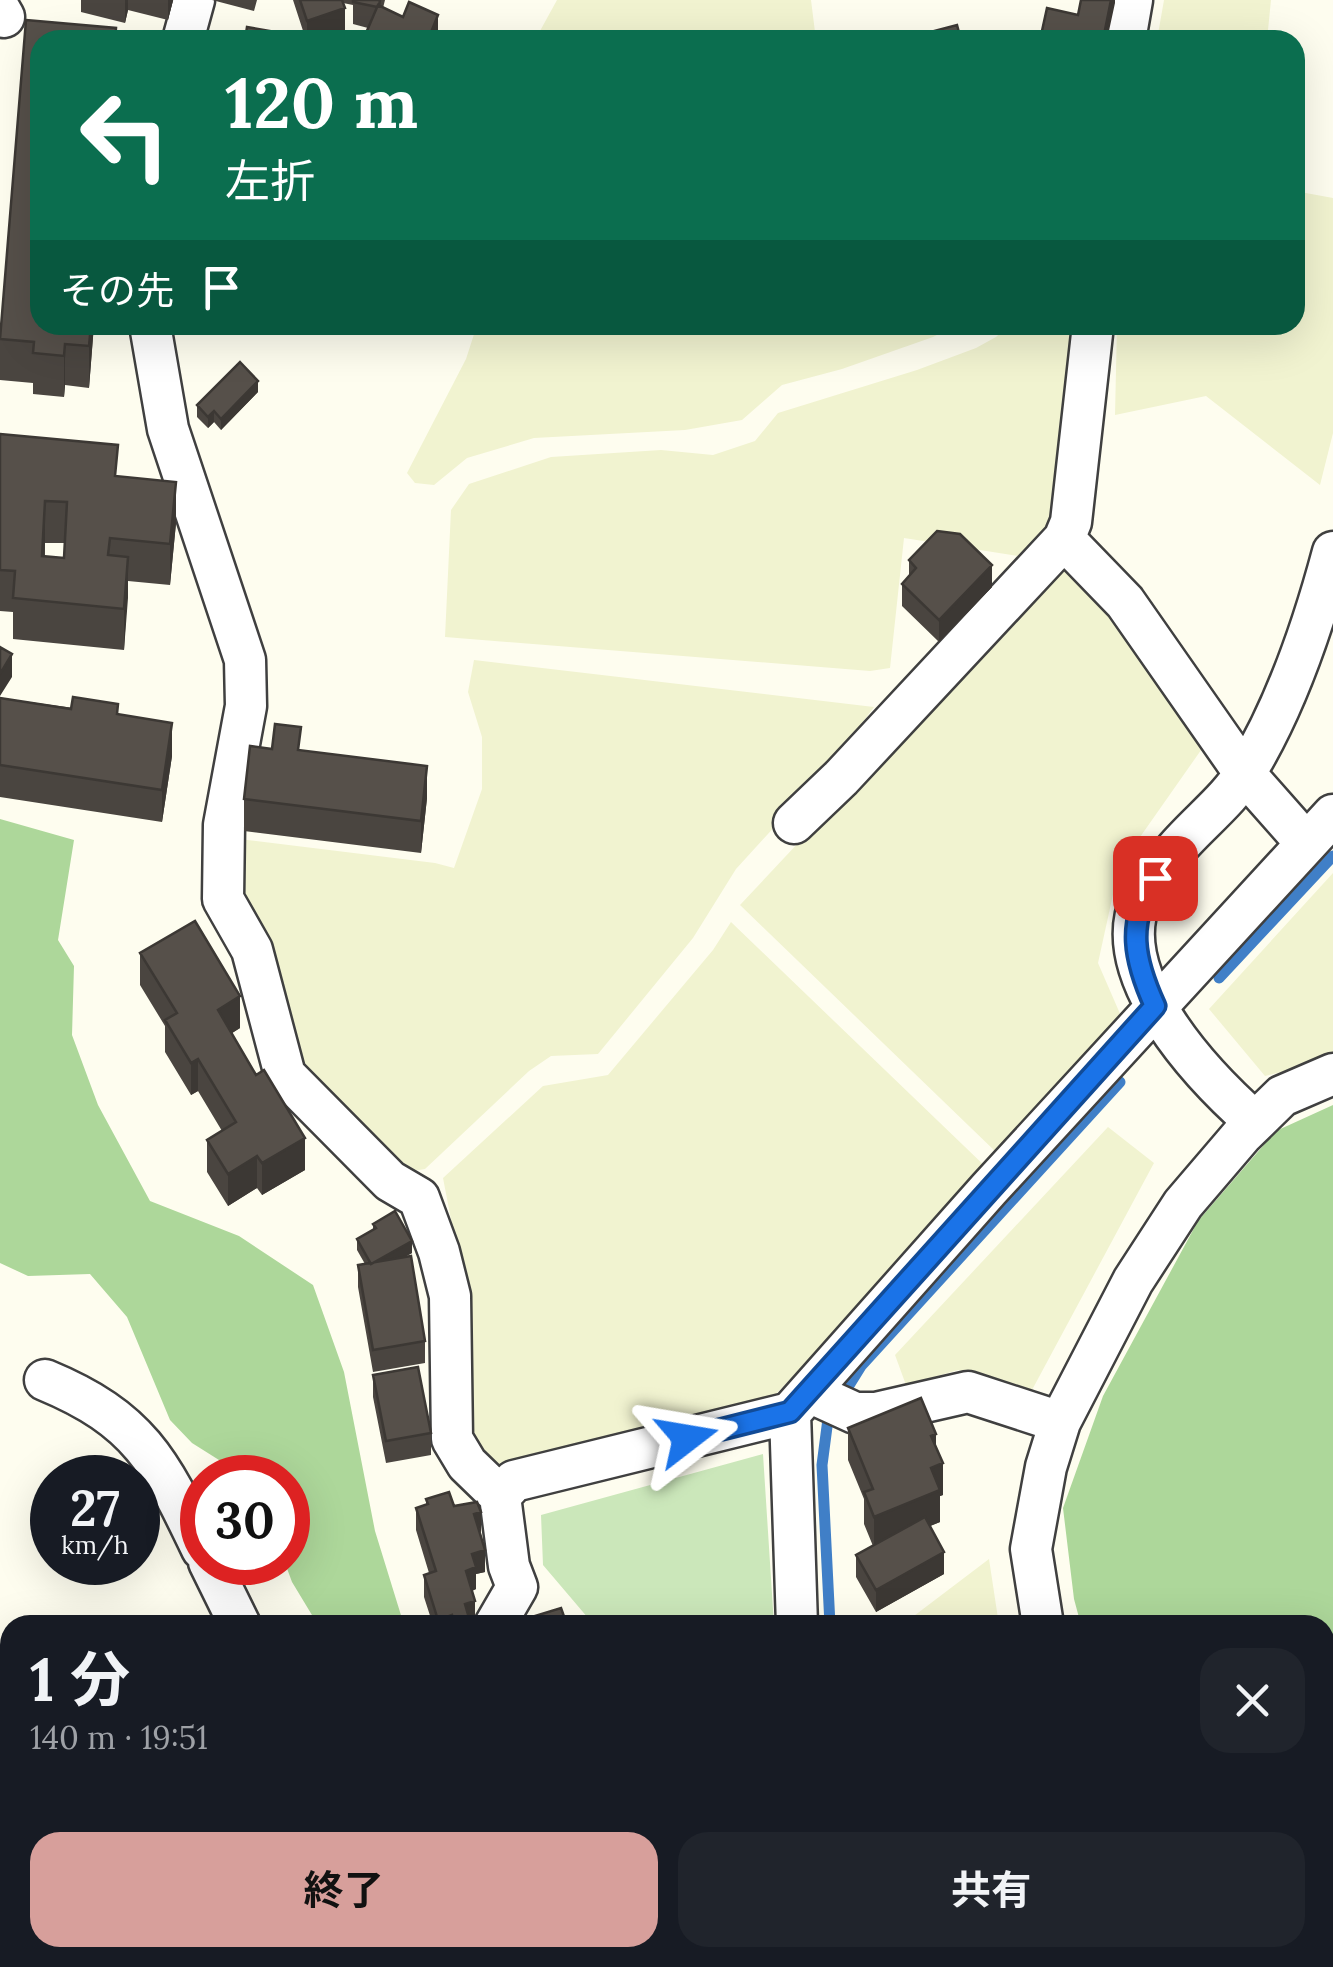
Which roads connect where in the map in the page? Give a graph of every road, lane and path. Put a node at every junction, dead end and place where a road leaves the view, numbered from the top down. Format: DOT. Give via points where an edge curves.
graph roads {
  1 [pos="194,0"];
  2 [pos="1132,0"];
  3 [pos="186,30"];
  4 [pos="1127,30"];
  5 [pos="152,335"];
  6 [pos="1092,335"];
  7 [pos="1064,539"];
  8 [pos="1333,552"];
  9 [pos="1245,774"];
  10 [pos="794,823"];
  11 [pos="1320,829"];
  12 [pos="1155,1006"];
  13 [pos="1333,1074"];
  14 [pos="1256,1122"];
  15 [pos="45,1380"];
  16 [pos="799,1402"];
  17 [pos="1060,1422"];
  18 [pos="500,1496"];
  19 [pos="180,1503"];
  20 [pos="220,1585"];
  21 [pos="235,1615"];
  22 [pos="501,1615"];
  23 [pos="798,1615"];
  24 [pos="1042,1615"];
  1 -- 3 [label="street"];
  2 -- 4 [label="street"];
  5 -- 18 [label="street" via="168,429 245,660 246,706 224,825 223,899 252,950 286,1076 390,1181 419,1198 450,1296 452,1438 467,1464"];
  6 -- 7 [label="street" via="1072,522"];
  7 -- 9 [label="street" via="1125,602"];
  7 -- 10 [label="street"];
  8 -- 9 [label="street" via="1286,695"];
  9 -- 11 [label="street"];
  9 -- 12 [label="street" via="1170,856 1140,900 1134,942"];
  11 -- 12 [label="street"];
  12 -- 14 [label="street" via="1226,1096"];
  12 -- 16 [label="street"];
  13 -- 14 [label="street" via="1282,1096"];
  14 -- 17 [label="street" via="1184,1204 1133,1281"];
  15 -- 19 [label="street" via="88,1398 130,1430"];
  16 -- 17 [label="street" via="876,1413 968,1392"];
  16 -- 18 [label="street" via="514,1482"];
  16 -- 23 [label="street"];
  17 -- 24 [label="street" via="1032,1548"];
  18 -- 22 [label="street" via="517,1587"];
  20 -- 21 [label="street"];
}
